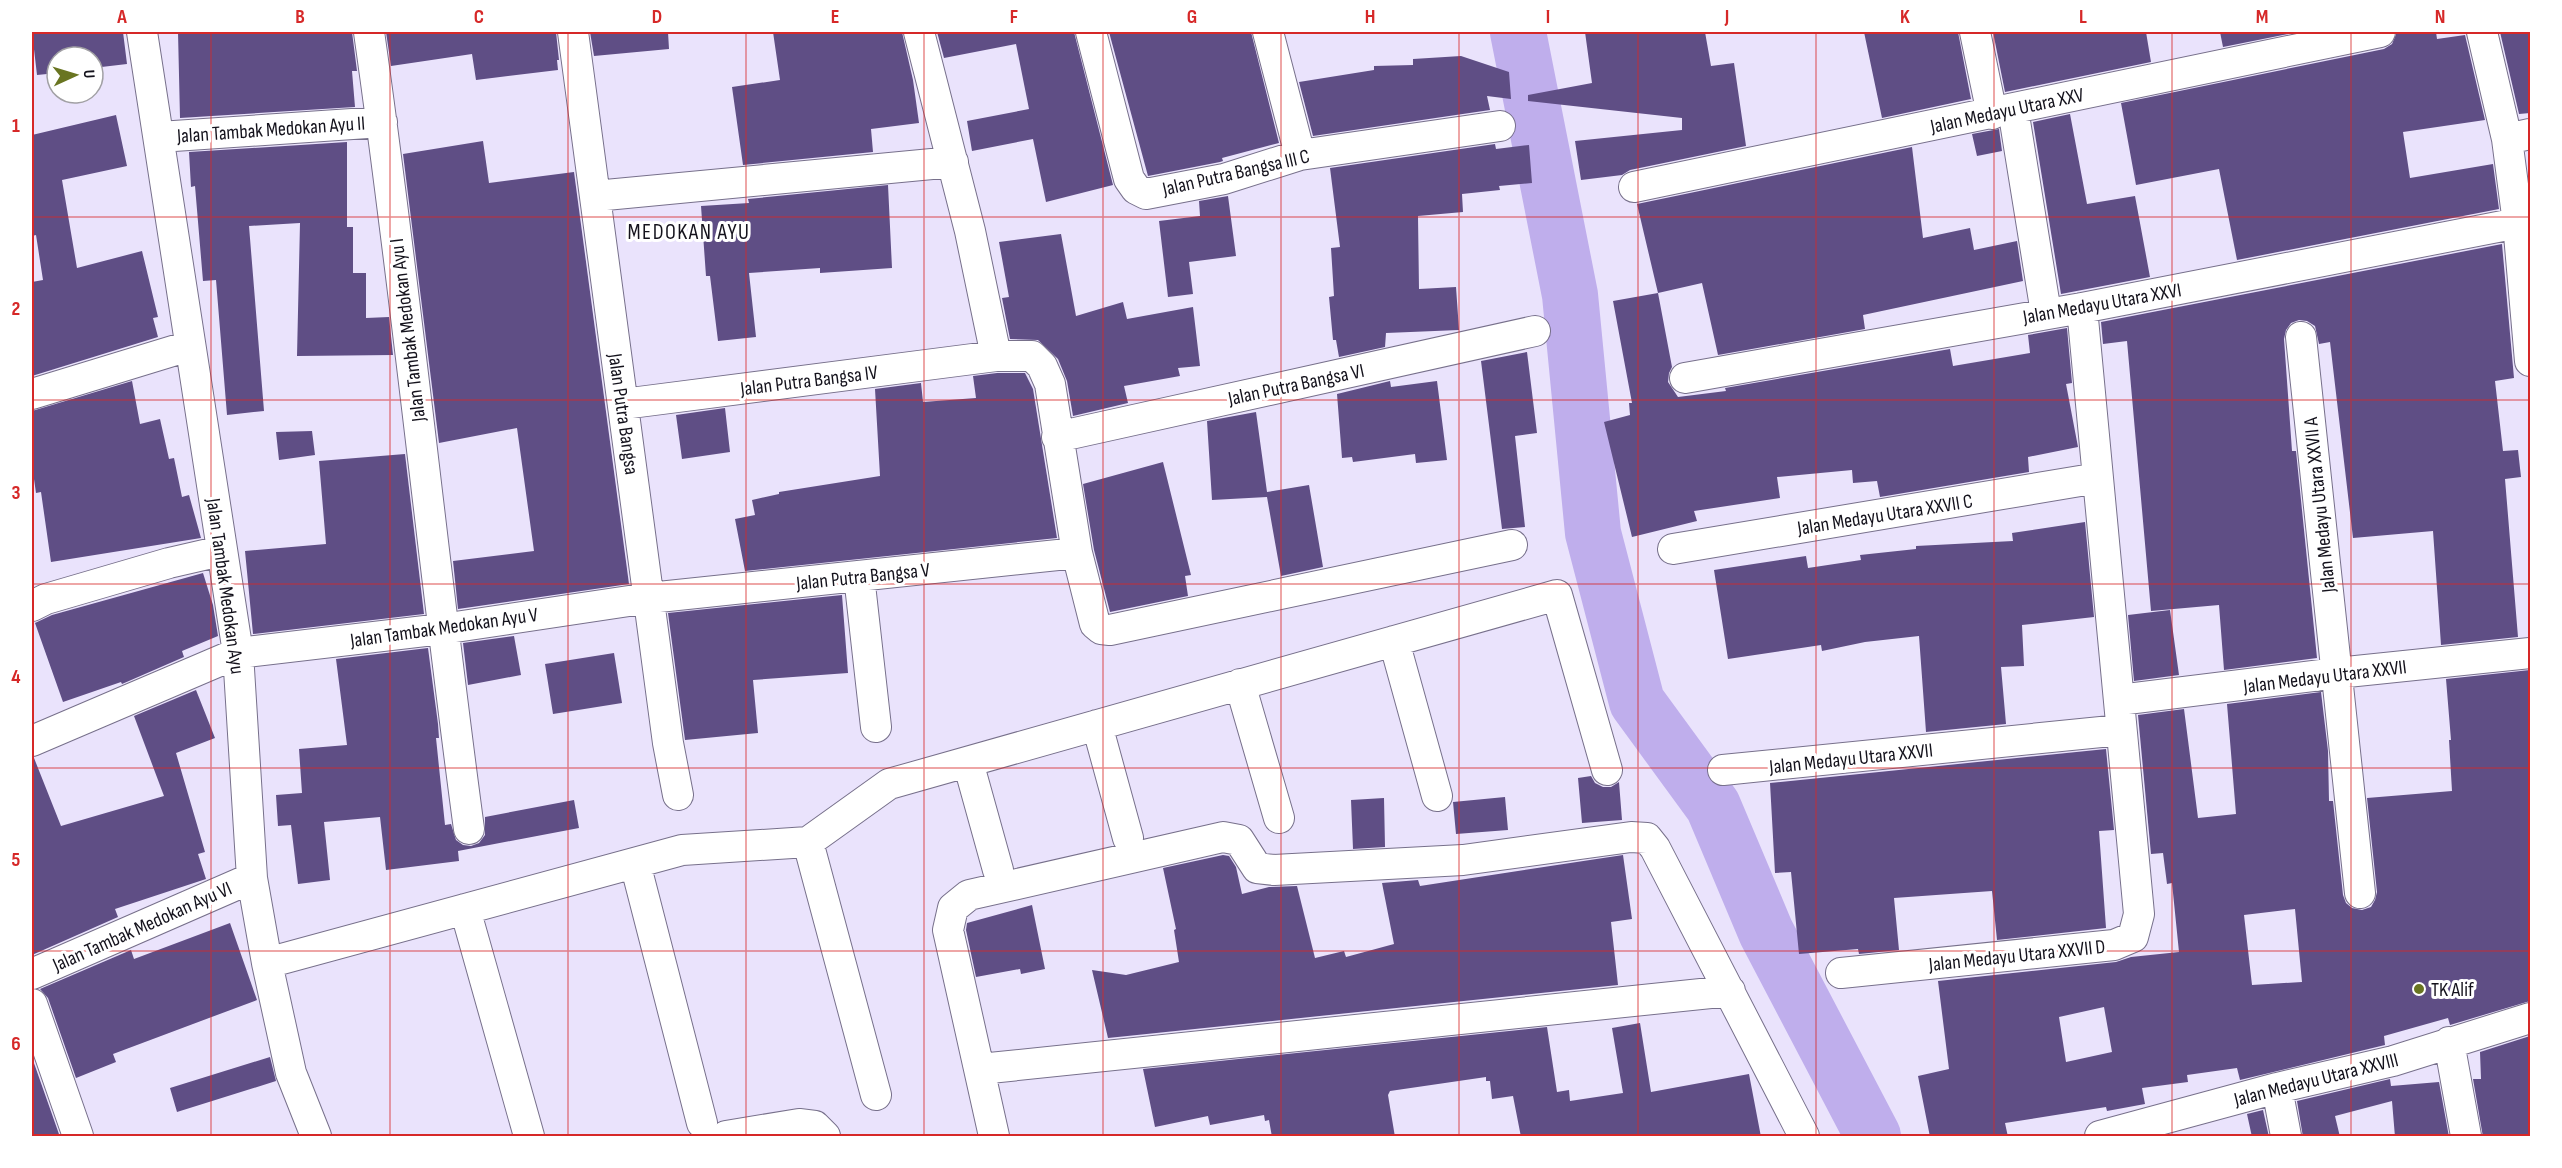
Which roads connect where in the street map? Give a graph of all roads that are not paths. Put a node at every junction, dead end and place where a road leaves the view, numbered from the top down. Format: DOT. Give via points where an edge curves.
graph roads {
  1 [pos="142,32"];
  2 [pos="369,32"];
  3 [pos="573,32"];
  4 [pos="919,32"];
  5 [pos="1091,32"];
  6 [pos="1268,32"];
  7 [pos="1975,32"];
  8 [pos="2380,32"];
  9 [pos="2482,32"];
  10 [pos="2002,111"];
  11 [pos="382,122"];
  12 [pos="1500,126"];
  13 [pos="2519,136"];
  14 [pos="159,137"];
  15 [pos="1300,155"];
  16 [pos="953,162"];
  17 [pos="1634,187"];
  18 [pos="595,196"];
  19 [pos="2518,223"];
  20 [pos="2082,308"];
  21 [pos="2046,313"];
  22 [pos="1535,332"];
  23 [pos="2301,337"];
  24 [pos="189,346"];
  25 [pos="996,357"];
  26 [pos="2530,361"];
  27 [pos="1686,378"];
  28 [pos="32,394"];
  29 [pos="623,404"];
  30 [pos="1057,437"];
  31 [pos="2098,478"];
  32 [pos="1512,545"];
  33 [pos="1672,549"];
  34 [pos="221,551"];
  35 [pos="1077,553"];
  36 [pos="859,576"];
  37 [pos="649,598"];
  38 [pos="32,606"];
  39 [pos="442,629"];
  40 [pos="1394,641"];
  41 [pos="238,653"];
  42 [pos="2530,653"];
  43 [pos="2337,673"];
  44 [pos="1240,684"];
  45 [pos="2119,700"];
  46 [pos="1097,725"];
  47 [pos="876,727"];
  48 [pos="2121,730"];
  49 [pos="32,741"];
  50 [pos="968,762"];
  51 [pos="1606,770"];
  52 [pos="1723,771"];
  53 [pos="678,795"];
  54 [pos="1437,796"];
  55 [pos="1279,818"];
  56 [pos="469,829"];
  57 [pos="1128,838"];
  58 [pos="808,842"];
  59 [pos="634,863"];
  60 [pos="998,870"];
  61 [pos="252,878"];
  62 [pos="2360,893"];
  63 [pos="465,909"];
  64 [pos="267,963"];
  65 [pos="1841,973"];
  66 [pos="32,974"];
  67 [pos="1730,991"];
  68 [pos="32,1004"];
  69 [pos="2530,1018"];
  70 [pos="2449,1042"];
  71 [pos="980,1069"];
  72 [pos="2277,1088"];
  73 [pos="876,1095"];
  74 [pos="2196,1124"];
  75 [pos="714,1130"];
  76 [pos="78,1137"];
  77 [pos="316,1137"];
  78 [pos="529,1137"];
  79 [pos="825,1137"];
  80 [pos="994,1137"];
  81 [pos="1804,1137"];
  82 [pos="2100,1137"];
  83 [pos="2286,1137"];
  84 [pos="2466,1137"];
  1 -- 14 [label="street, Jalan Tambak Medokan Ayu"];
  2 -- 11 [label="street, Jalan Tambak Medokan Ayu I"];
  3 -- 18 [label="street, Jalan Putra Bangsa"];
  4 -- 16 [label="street"];
  5 -- 15 [label="street, Jalan Putra Bangsa III C" via="1129,178 1136,189 1146,194 1224,180"];
  6 -- 15 [label="street"];
  7 -- 10 [label="street"];
  8 -- 10 [label="street, Jalan Medayu Utara XXV"];
  9 -- 13 [label="street"];
  10 -- 17 [label="street, Jalan Medayu Utara XXV"];
  10 -- 21 [label="street"];
  11 -- 14 [label="street, Jalan Tambak Medokan Ayu II"];
  11 -- 39 [label="street, Jalan Tambak Medokan Ayu I"];
  12 -- 15 [label="street, Jalan Putra Bangsa III C"];
  13 -- 19 [label="street"];
  14 -- 24 [label="street, Jalan Tambak Medokan Ayu"];
  16 -- 18 [label="street"];
  16 -- 25 [label="street"];
  18 -- 29 [label="street, Jalan Putra Bangsa"];
  19 -- 20 [label="street, Jalan Medayu Utara XXVI"];
  19 -- 26 [label="street"];
  20 -- 21 [label="street, Jalan Medayu Utara XXVI"];
  20 -- 31 [label="street"];
  21 -- 27 [label="street, Jalan Medayu Utara XXVI"];
  22 -- 30 [label="street, Jalan Putra Bangsa VI"];
  23 -- 43 [label="street, Jalan Medayu Utara XXVII A"];
  24 -- 28 [label="street"];
  24 -- 34 [label="street, Jalan Tambak Medokan Ayu"];
  25 -- 29 [label="street, Jalan Putra Bangsa IV"];
  25 -- 30 [label="street" via="1032,356 1042,366 1050,384"];
  29 -- 37 [label="street, Jalan Putra Bangsa"];
  30 -- 35 [label="street"];
  31 -- 33 [label="street, Jalan Medayu Utara XXVII C"];
  31 -- 45 [label="street"];
  32 -- 35 [label="street" via="1110,630 1095,624"];
  34 -- 38 [label="street" via="169,563"];
  34 -- 41 [label="street, Jalan Tambak Medokan Ayu"];
  35 -- 36 [label="street, Jalan Putra Bangsa V"];
  36 -- 37 [label="street, Jalan Putra Bangsa V"];
  36 -- 47 [label="street"];
  37 -- 39 [label="street, Jalan Tambak Medokan Ayu V"];
  37 -- 53 [label="street, Jalan Putra Bangsa"];
  39 -- 41 [label="street, Jalan Tambak Medokan Ayu V"];
  39 -- 56 [label="street"];
  40 -- 44 [label="street"];
  40 -- 51 [label="street" via="1557,595"];
  40 -- 54 [label="street"];
  41 -- 49 [label="street, Jalan Tambak Medokan Ayu V"];
  41 -- 61 [label="street, Jalan Tambak Medokan Ayu"];
  42 -- 43 [label="street, Jalan Medayu Utara XXVII"];
  43 -- 45 [label="street, Jalan Medayu Utara XXVII"];
  43 -- 62 [label="street, Jalan Medayu Utara XXVII A"];
  44 -- 46 [label="street"];
  44 -- 55 [label="street"];
  45 -- 48 [label="street, Jalan Medayu Utara XXVII D"];
  46 -- 50 [label="street"];
  46 -- 57 [label="street"];
  48 -- 52 [label="street, Jalan Medayu Utara XXVII"];
  48 -- 65 [label="street, Jalan Medayu Utara XXVII D" via="2139,914 2133,937 2114,945"];
  50 -- 58 [label="street" via="889,784"];
  50 -- 60 [label="street"];
  58 -- 59 [label="street" via="682,850"];
  58 -- 73 [label="street"];
  59 -- 63 [label="street"];
  59 -- 75 [label="street"];
  61 -- 64 [label="street, Jalan Tambak Medokan Ayu"];
  61 -- 66 [label="street, Jalan Tambak Medokan Ayu VI"];
  63 -- 64 [label="street"];
  63 -- 78 [label="street"];
  64 -- 77 [label="street, Jalan Tambak Medokan Ayu" via="291,1073"];
  67 -- 71 [label="street"];
  67 -- 71 [label="street" via="1647,838 1463,860 1274,870 1257,868 1239,840 1222,837 969,895 953,908 948,930"];
  67 -- 81 [label="street"];
  68 -- 76 [label="street"];
  69 -- 70 [label="street, Jalan Medayu Utara XXVIII"];
  70 -- 72 [label="street, Jalan Medayu Utara XXVIII" via="2393,1061"];
  70 -- 84 [label="street"];
  71 -- 80 [label="street"];
  72 -- 74 [label="street, Jalan Medayu Utara XXVIII"];
  72 -- 83 [label="street"];
  74 -- 82 [label="street, Jalan Medayu Utara XXVIII"];
  75 -- 79 [label="street" via="799,1124 815,1126"];
}
